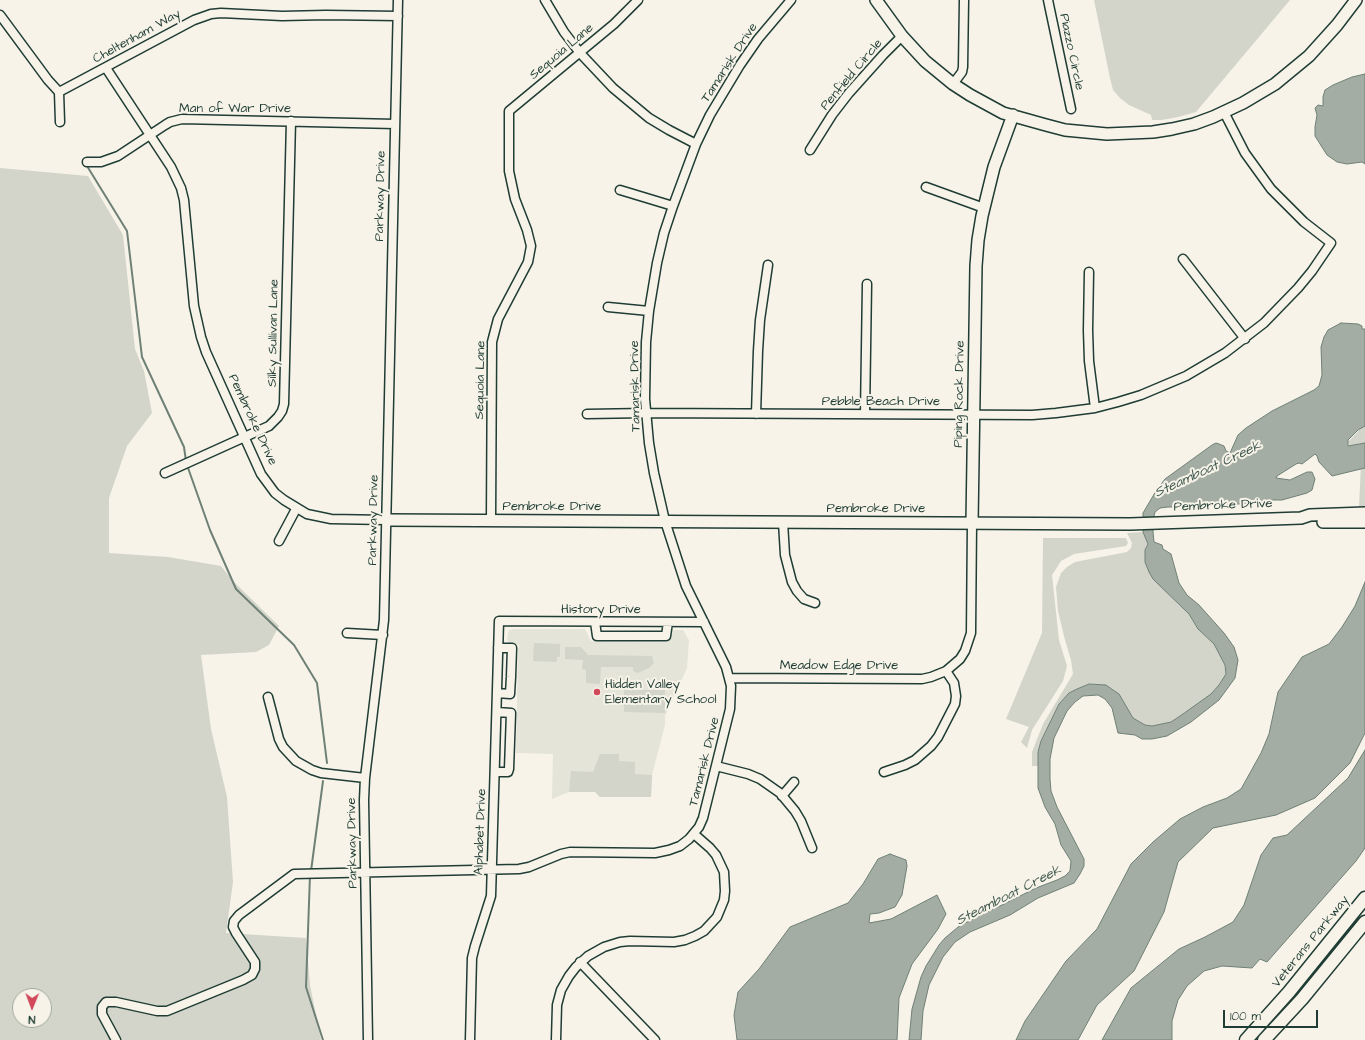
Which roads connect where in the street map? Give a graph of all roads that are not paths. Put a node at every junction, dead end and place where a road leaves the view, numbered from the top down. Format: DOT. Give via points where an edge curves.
graph roads {
  1 [pos="398,0"];
  2 [pos="545,0"];
  3 [pos="638,0"];
  4 [pos="791,0"];
  5 [pos="876,0"];
  6 [pos="964,0"];
  7 [pos="1048,0"];
  8 [pos="1356,0"];
  9 [pos="0,15"];
  10 [pos="398,16"];
  11 [pos="902,36"];
  12 [pos="580,53"];
  13 [pos="106,68"];
  14 [pos="953,84"];
  15 [pos="59,92"];
  16 [pos="1071,109"];
  17 [pos="1224,112"];
  18 [pos="1013,115"];
  19 [pos="291,121"];
  20 [pos="60,122"];
  21 [pos="395,124"];
  22 [pos="150,135"];
  23 [pos="696,144"];
  24 [pos="810,150"];
  25 [pos="87,162"];
  26 [pos="926,187"];
  27 [pos="620,190"];
  28 [pos="673,206"];
  29 [pos="984,208"];
  30 [pos="1183,259"];
  31 [pos="768,265"];
  32 [pos="1089,272"];
  33 [pos="867,284"];
  34 [pos="608,307"];
  35 [pos="649,311"];
  36 [pos="1245,339"];
  37 [pos="1095,408"];
  38 [pos="646,413"];
  39 [pos="587,414"];
  40 [pos="756,414"];
  41 [pos="865,414"];
  42 [pos="973,415"];
  43 [pos="244,437"];
  44 [pos="165,473"];
  45 [pos="296,509"];
  46 [pos="1365,513"];
  47 [pos="1301,518"];
  48 [pos="386,520"];
  49 [pos="491,520"];
  50 [pos="665,521"];
  51 [pos="784,522"];
  52 [pos="1365,522"];
  53 [pos="972,523"];
  54 [pos="279,541"];
  55 [pos="815,603"];
  56 [pos="499,621"];
  57 [pos="595,622"];
  58 [pos="668,622"];
  59 [pos="704,622"];
  60 [pos="347,633"];
  61 [pos="383,635"];
  62 [pos="498,648"];
  63 [pos="946,671"];
  64 [pos="729,678"];
  65 [pos="497,693"];
  66 [pos="268,697"];
  67 [pos="497,712"];
  68 [pos="716,766"];
  69 [pos="495,772"];
  70 [pos="884,772"];
  71 [pos="365,778"];
  72 [pos="794,782"];
  73 [pos="782,796"];
  74 [pos="694,834"];
  75 [pos="812,848"];
  76 [pos="493,870"];
  77 [pos="365,873"];
  78 [pos="1365,898"];
  79 [pos="1365,922"];
  80 [pos="580,962"];
  81 [pos="116,1040"];
  82 [pos="368,1040"];
  83 [pos="470,1040"];
  84 [pos="556,1040"];
  85 [pos="655,1040"];
  86 [pos="1246,1040"];
  87 [pos="1264,1040"];
  1 -- 10 [label="street, Parkway Drive"];
  2 -- 12 [label="street"];
  3 -- 12 [label="street, Sequoia Lane"];
  4 -- 23 [label="street, Tamarisk Drive" via="740,65"];
  5 -- 11 [label="street"];
  6 -- 14 [label="street" via="963,67"];
  7 -- 16 [label="street, Piazzo Circle"];
  8 -- 17 [label="street" via="1323,42 1293,70 1260,94"];
  9 -- 15 [label="street"];
  10 -- 13 [label="street, Cheltenham Way" via="211,14 194,20"];
  10 -- 21 [label="street, Parkway Drive"];
  11 -- 14 [label="street" via="925,61"];
  11 -- 24 [label="street, Penfield Circle" via="832,115"];
  12 -- 23 [label="street" via="630,103 669,130"];
  12 -- 49 [label="street, Sequoia Lane" via="509,111 509,171 515,199 531,246 528,262 498,319 492,342"];
  13 -- 15 [label="street, Cheltenham Way"];
  13 -- 22 [label="street, Pembroke Drive"];
  14 -- 18 [label="street" via="986,104"];
  15 -- 20 [label="street"];
  17 -- 18 [label="street" via="1194,124 1172,129 1107,134 1065,130"];
  17 -- 36 [label="street, Pebble Beach Drive" via="1245,153 1271,189 1304,222 1331,243 1298,288"];
  18 -- 29 [label="street, Piping Rock Drive" via="994,167"];
  19 -- 21 [label="street, Man of War Drive"];
  19 -- 22 [label="street, Man of War Drive" via="182,119 170,122"];
  19 -- 43 [label="street, Silky Sullivan Lane" via="284,404 282,412 274,422"];
  21 -- 48 [label="street, Parkway Drive"];
  22 -- 25 [label="street, Man of War Drive" via="109,160"];
  22 -- 43 [label="street, Pembroke Drive" via="181,188 194,306 200,337"];
  23 -- 28 [label="street, Tamarisk Drive"];
  26 -- 29 [label="street"];
  27 -- 28 [label="street"];
  28 -- 35 [label="street, Tamarisk Drive" via="657,263"];
  29 -- 42 [label="street, Piping Rock Drive" via="976,266"];
  30 -- 36 [label="street"];
  31 -- 40 [label="street" via="760,320"];
  32 -- 37 [label="street" via="1088,330"];
  33 -- 41 [label="street"];
  34 -- 35 [label="street"];
  35 -- 38 [label="street, Tamarisk Drive" via="645,370"];
  36 -- 37 [label="street, Pebble Beach Drive" via="1206,365 1164,386 1133,398"];
  37 -- 42 [label="street, Pebble Beach Drive" via="1056,414"];
  38 -- 39 [label="street, Pebble Beach Drive"];
  38 -- 40 [label="street, Pebble Beach Drive"];
  38 -- 50 [label="street, Tamarisk Drive" via="654,473"];
  40 -- 41 [label="street, Pebble Beach Drive"];
  41 -- 42 [label="street, Pebble Beach Drive"];
  42 -- 53 [label="street, Piping Rock Drive"];
  43 -- 44 [label="street, Silky Sullivan Lane"];
  43 -- 45 [label="street, Pembroke Drive" via="267,483"];
  45 -- 48 [label="street, Pembroke Drive" via="331,519"];
  45 -- 54 [label="street"];
  46 -- 47 [label="street, Pembroke Drive"];
  47 -- 52 [label="street, Pembroke Drive" via="1322,522"];
  47 -- 53 [label="street, Pembroke Drive" via="1130,524"];
  48 -- 49 [label="street, Pembroke Drive"];
  48 -- 61 [label="street, Parkway Drive"];
  49 -- 50 [label="street, Pembroke Drive"];
  50 -- 51 [label="street, Pembroke Drive"];
  50 -- 59 [label="street, Tamarisk Drive" via="686,586"];
  51 -- 53 [label="street, Pembroke Drive"];
  51 -- 55 [label="street" via="784,550 792,582 804,599"];
  53 -- 63 [label="street, Piping Rock Drive" via="970,633 960,659"];
  56 -- 57 [label="street, History Drive"];
  56 -- 62 [label="street, Alphabet Drive"];
  57 -- 58 [label="street, History Drive"];
  57 -- 58 [label="street" via="597,636 666,636"];
  58 -- 59 [label="street, History Drive"];
  59 -- 64 [label="street, Tamarisk Drive" via="723,659"];
  60 -- 61 [label="street"];
  61 -- 71 [label="street, Parkway Drive"];
  62 -- 65 [label="street, Alphabet Drive"];
  62 -- 65 [label="street" via="512,648 510,694"];
  63 -- 64 [label="street, Meadow Edge Drive" via="922,679"];
  63 -- 70 [label="street" via="954,683 956,696 955,704 938,737 915,760"];
  64 -- 68 [label="street, Tamarisk Drive" via="730,709"];
  65 -- 67 [label="street, Alphabet Drive"];
  66 -- 71 [label="street" via="278,738 283,747 303,767 321,773"];
  67 -- 69 [label="street, Alphabet Drive"];
  67 -- 69 [label="street" via="511,713 509,769 508,772"];
  68 -- 73 [label="street" via="760,779"];
  68 -- 74 [label="street, Tamarisk Drive" via="703,818"];
  69 -- 76 [label="street, Alphabet Drive"];
  71 -- 77 [label="street, Parkway Drive"];
  72 -- 73 [label="street"];
  73 -- 75 [label="street" via="798,816"];
  74 -- 76 [label="street" via="680,846 662,852 570,852 529,867"];
  74 -- 80 [label="street" via="716,855 725,881 726,891 722,905 710,925 695,936 680,941 630,941 609,945"];
  76 -- 77 [label="street"];
  76 -- 83 [label="street, Alphabet Drive" via="491,896 472,958"];
  77 -- 81 [label="street" via="294,874 234,921 236,933 255,962 252,974 167,1011 106,1002 102,1007 102,1014"];
  77 -- 82 [label="street, Parkway Drive"];
  78 -- 86 [label="main road, Veterans Parkway" via="1289,992"];
  79 -- 87 [label="main road" via="1302,999"];
  80 -- 84 [label="street" via="569,976 558,1000"];
  80 -- 85 [label="street"];
}
